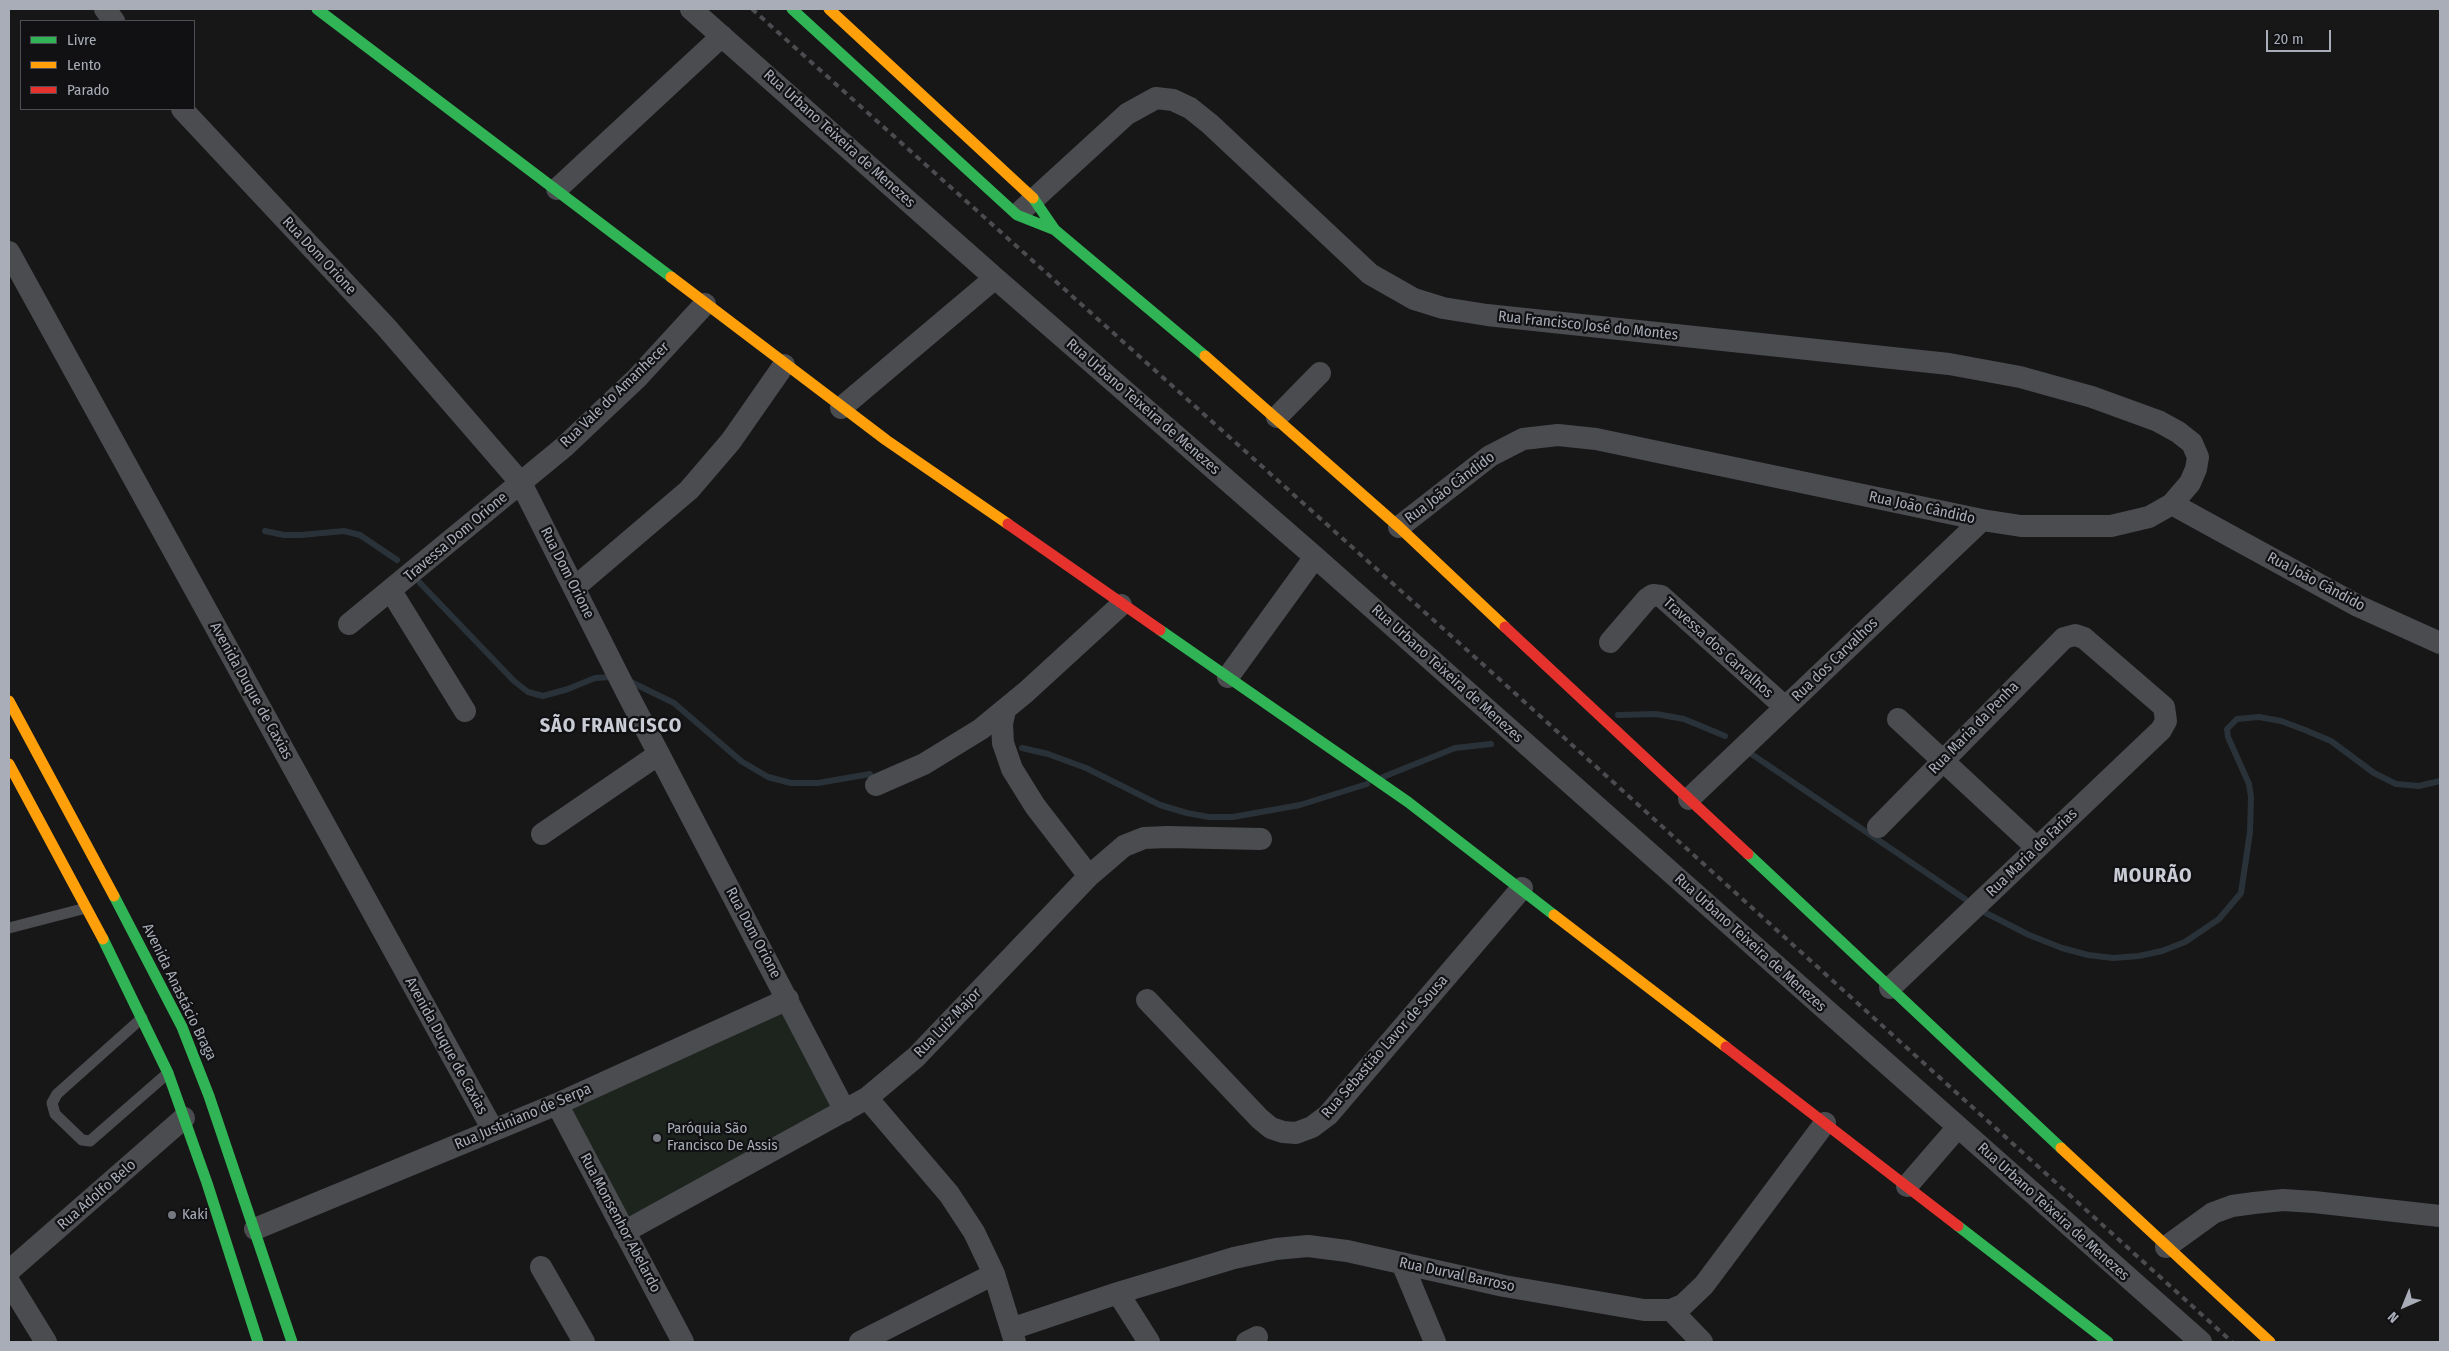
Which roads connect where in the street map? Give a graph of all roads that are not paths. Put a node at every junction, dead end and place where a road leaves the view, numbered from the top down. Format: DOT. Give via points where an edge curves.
graph roads {
  1 [pos="105,9"];
  2 [pos="317,9"];
  3 [pos="691,9"];
  4 [pos="792,9"];
  5 [pos="829,9"];
  6 [pos="113,20"];
  7 [pos="722,36"];
  8 [pos="183,110"];
  9 [pos="557,189"];
  10 [pos="1034,199"];
  11 [pos="1017,215"];
  12 [pos="1055,230"];
  13 [pos="9,252"];
  14 [pos="996,278"];
  15 [pos="706,304"];
  16 [pos="784,365"];
  17 [pos="1320,373"];
  18 [pos="841,408"];
  19 [pos="1277,417"];
  20 [pos="521,483"];
  21 [pos="2172,504"];
  22 [pos="1982,520"];
  23 [pos="1399,527"];
  24 [pos="1315,557"];
  25 [pos="574,588"];
  26 [pos="391,591"];
  27 [pos="1121,605"];
  28 [pos="349,624"];
  29 [pos="2075,635"];
  30 [pos="1610,642"];
  31 [pos="2440,643"];
  32 [pos="1228,677"];
  33 [pos="1785,707"];
  34 [pos="10,708"];
  35 [pos="1005,710"];
  36 [pos="465,711"];
  37 [pos="1898,719"];
  38 [pos="658,754"];
  39 [pos="1943,759"];
  40 [pos="9,765"];
  41 [pos="876,785"];
  42 [pos="1689,799"];
  43 [pos="1878,827"];
  44 [pos="542,834"];
  45 [pos="1261,839"];
  46 [pos="2037,848"];
  47 [pos="1089,876"];
  48 [pos="1522,888"];
  49 [pos="86,908"];
  50 [pos="9,928"];
  51 [pos="115,930"];
  52 [pos="1890,988"];
  53 [pos="788,1000"];
  54 [pos="1147,1000"];
  55 [pos="143,1017"];
  56 [pos="168,1073"];
  57 [pos="867,1098"];
  58 [pos="557,1104"];
  59 [pos="845,1111"];
  60 [pos="184,1118"];
  61 [pos="1825,1123"];
  62 [pos="1958,1127"];
  63 [pos="493,1130"];
  64 [pos="1907,1186"];
  65 [pos="2440,1216"];
  66 [pos="255,1229"];
  67 [pos="624,1232"];
  68 [pos="2166,1247"];
  69 [pos="1402,1263"];
  70 [pos="541,1267"];
  71 [pos="9,1271"];
  72 [pos="994,1274"];
  73 [pos="9,1282"];
  74 [pos="1118,1293"];
  75 [pos="1671,1310"];
  76 [pos="1013,1336"];
  77 [pos="46,1342"];
  78 [pos="258,1342"];
  79 [pos="292,1342"];
  80 [pos="584,1342"];
  81 [pos="683,1342"];
  82 [pos="860,1342"];
  83 [pos="1149,1342"];
  84 [pos="1435,1342"];
  85 [pos="1702,1342"];
  86 [pos="2108,1342"];
  87 [pos="2201,1342"];
  88 [pos="2270,1342"];
  1 -- 6 [label="street"];
  2 -- 9 [label="street"];
  3 -- 7 [label="street, Rua Urbano Teixeira de Menezes"];
  4 -- 11 [label="street"];
  5 -- 10 [label="street"];
  7 -- 9 [label="street"];
  7 -- 14 [label="street, Rua Urbano Teixeira de Menezes"];
  8 -- 20 [label="street, Rua Dom Orione" via="386,327"];
  9 -- 15 [label="street"];
  10 -- 11 [label="street, Rua Francisco José do Montes"];
  10 -- 12 [label="street"];
  10 -- 21 [label="street, Rua Francisco José do Montes" via="1127,114 1156,98 1173,100 1190,108 1210,124 1370,274 1414,299 1443,308 1487,315 1949,364 2020,377 2158,421 2192,443 2198,457 2196,470 2190,483"];
  11 -- 12 [label="street"];
  12 -- 19 [label="street"];
  13 -- 63 [label="street, Avenida Duque de Caxias"];
  14 -- 18 [label="street"];
  14 -- 24 [label="street, Rua Urbano Teixeira de Menezes"];
  15 -- 16 [label="street"];
  15 -- 20 [label="street, Rua Vale do Amanhecer" via="613,402"];
  16 -- 18 [label="street"];
  16 -- 25 [label="street" via="731,441 689,490"];
  17 -- 19 [label="street"];
  18 -- 27 [label="street"];
  19 -- 23 [label="street"];
  20 -- 25 [label="street, Rua Dom Orione"];
  20 -- 26 [label="street, Travessa Dom Orione"];
  21 -- 22 [label="street, Rua João Cândido" via="2150,517 2111,526 2021,526"];
  21 -- 31 [label="street, Rua João Cândido" via="2358,606"];
  22 -- 23 [label="street, Rua João Cândido" via="1596,439 1558,435 1523,439 1490,456"];
  22 -- 33 [label="street, Rua dos Carvalhos"];
  23 -- 42 [label="street"];
  24 -- 32 [label="street"];
  24 -- 62 [label="street, Rua Urbano Teixeira de Menezes"];
  25 -- 38 [label="street, Rua Dom Orione"];
  26 -- 28 [label="street, Travessa Dom Orione"];
  26 -- 36 [label="street, Travessa Dom Orione"];
  27 -- 32 [label="street"];
  27 -- 35 [label="street"];
  29 -- 39 [label="street, Rua Maria da Penha" via="2056,645"];
  29 -- 46 [label="street, Rua Maria de Farias" via="2094,645 2160,701 2166,721 2161,730"];
  30 -- 33 [label="street, Travessa dos Carvalhos" via="1647,599 1653,595 1661,596"];
  32 -- 48 [label="street" via="1364,770"];
  33 -- 42 [label="street, Rua dos Carvalhos"];
  34 -- 51 [label="street, Avenida Anastácio Braga"];
  35 -- 41 [label="street" via="958,745"];
  35 -- 47 [label="street" via="1003,743 1012,769 1035,806"];
  37 -- 39 [label="street"];
  38 -- 44 [label="street"];
  38 -- 53 [label="street, Rua Dom Orione"];
  39 -- 43 [label="street, Rua Maria da Penha"];
  39 -- 46 [label="street"];
  40 -- 49 [label="street, Avenida Anastácio Braga"];
  42 -- 52 [label="street"];
  45 -- 47 [label="street, Rua Luiz Major" via="1144,838 1124,846"];
  46 -- 52 [label="street, Rua Maria de Farias"];
  47 -- 57 [label="street, Rua Luiz Major" via="916,1056"];
  48 -- 54 [label="street, Rua Sebastião Lavor de Sousa" via="1328,1115 1312,1127 1296,1133 1271,1128 1260,1119"];
  48 -- 61 [label="street"];
  49 -- 50 [label="lane"];
  49 -- 51 [label="street, Avenida Anastácio Braga"];
  51 -- 55 [label="street, Avenida Anastácio Braga"];
  51 -- 66 [label="street, Avenida Anastácio Braga" via="182,1026"];
  52 -- 68 [label="street"];
  53 -- 58 [label="street, Rua Justiniano de Serpa"];
  53 -- 59 [label="street, Rua Dom Orione"];
  55 -- 56 [label="street, Avenida Anastácio Braga"];
  55 -- 56 [label="lane" via="58,1094 52,1103 55,1114 82,1140 90,1142"];
  56 -- 60 [label="street, Avenida Anastácio Braga"];
  57 -- 59 [label="street, Rua Luiz Major"];
  57 -- 72 [label="street" via="949,1194 974,1232"];
  58 -- 63 [label="street, Rua Justiniano de Serpa"];
  58 -- 67 [label="street, Rua Monsenhor Abelardo"];
  59 -- 67 [label="street, Rua Luiz Major"];
  60 -- 71 [label="street, Rua Adolfo Belo"];
  60 -- 78 [label="street, Avenida Anastácio Braga"];
  61 -- 64 [label="street"];
  61 -- 75 [label="street" via="1704,1285 1683,1305"];
  62 -- 64 [label="street"];
  62 -- 87 [label="street, Rua Urbano Teixeira de Menezes"];
  63 -- 66 [label="street, Rua Justiniano de Serpa"];
  64 -- 86 [label="street"];
  65 -- 68 [label="street" via="2314,1202 2254,1203 2213,1213"];
  66 -- 79 [label="street, Avenida Anastácio Braga"];
  67 -- 81 [label="street, Rua Monsenhor Abelardo"];
  68 -- 88 [label="street"];
  69 -- 74 [label="street, Rua Durval Barroso" via="1308,1246 1276,1249 1234,1258"];
  69 -- 75 [label="street, Rua Durval Barroso" via="1504,1286 1644,1310"];
  69 -- 84 [label="street"];
  70 -- 80 [label="street"];
  72 -- 76 [label="street"];
  72 -- 82 [label="street"];
  73 -- 77 [label="street"];
  74 -- 76 [label="street, Rua Durval Barroso"];
  74 -- 83 [label="street"];
  75 -- 85 [label="street"];
}
